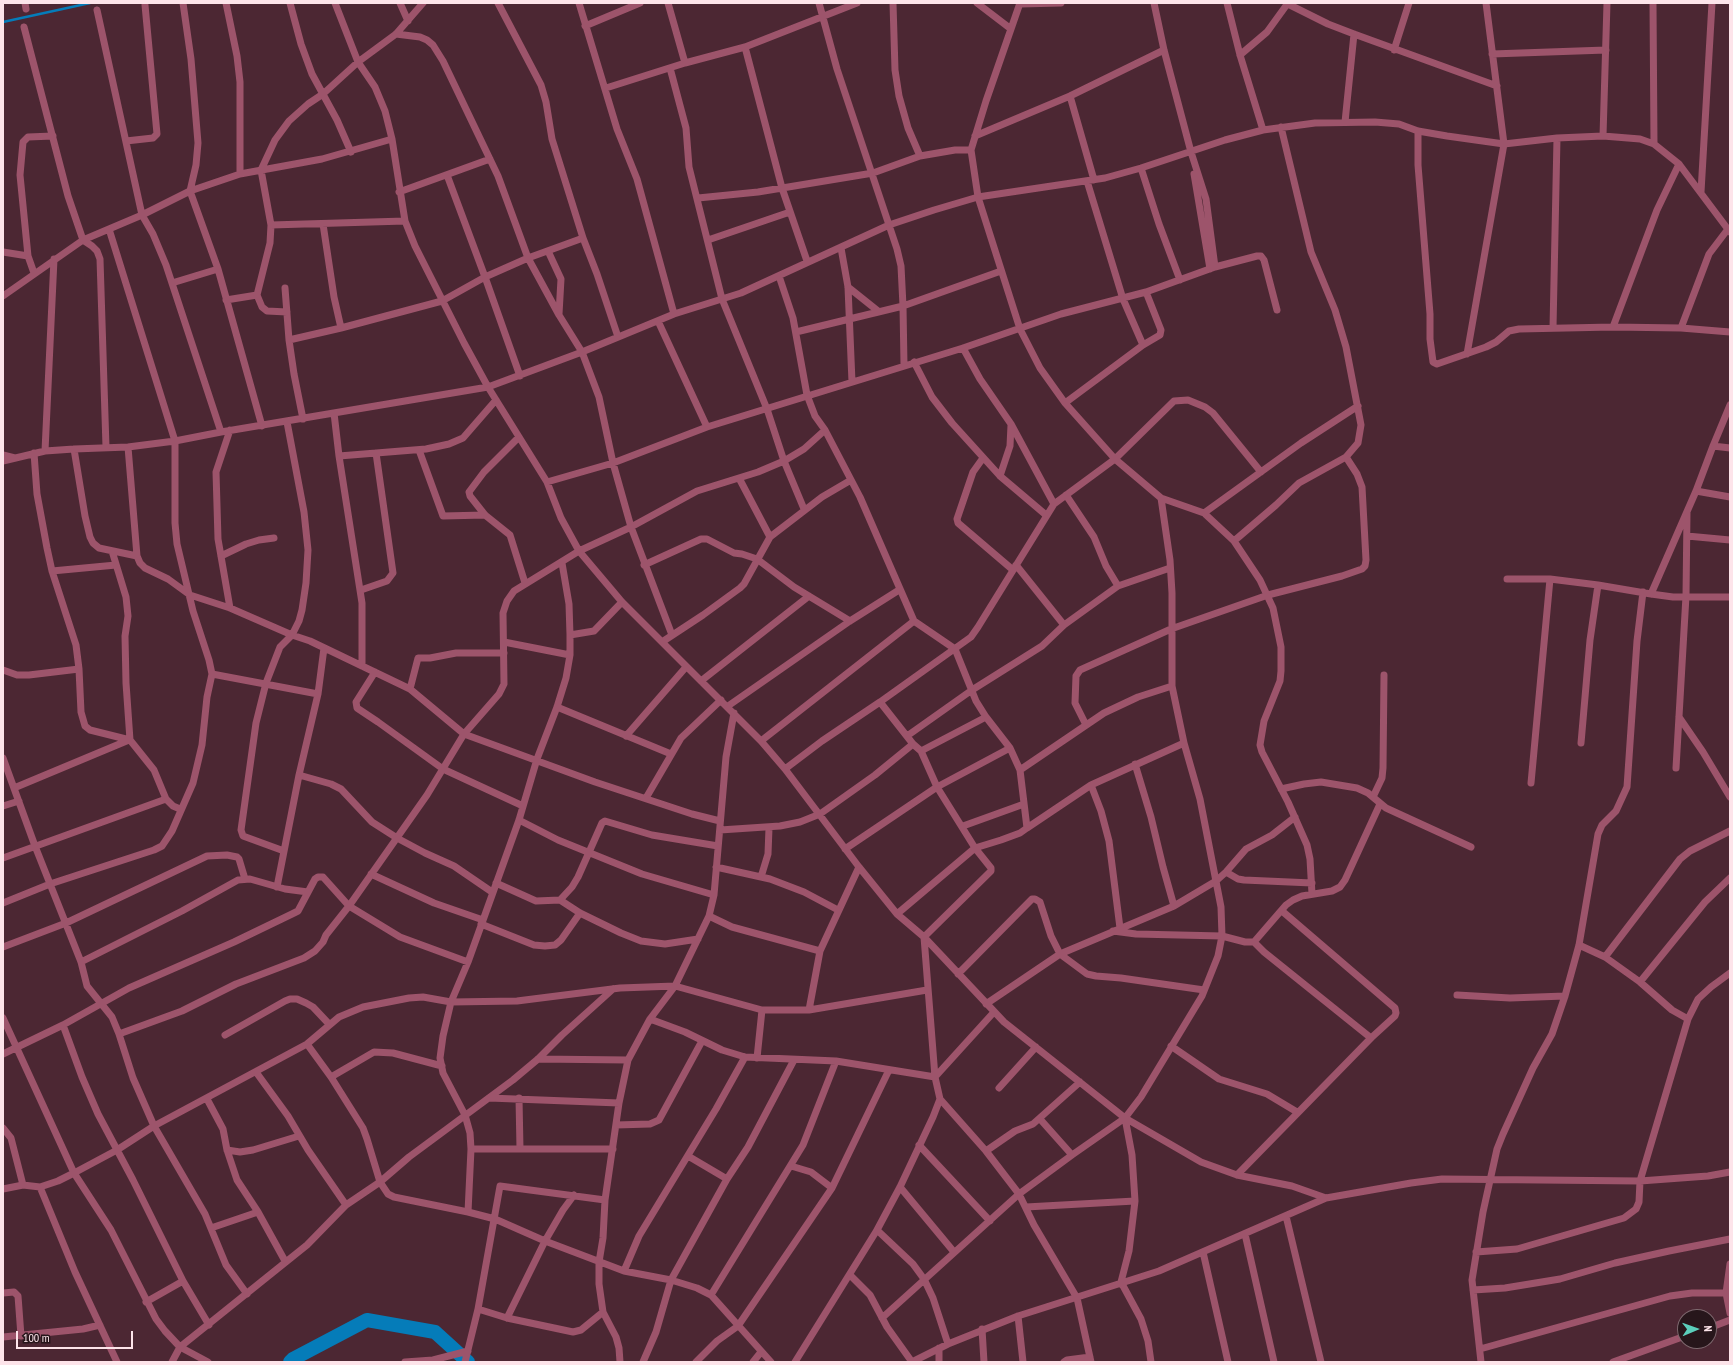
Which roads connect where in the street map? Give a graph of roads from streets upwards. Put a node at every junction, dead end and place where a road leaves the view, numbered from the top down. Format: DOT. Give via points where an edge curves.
graph roads {
  1 [pos="183,3"];
  2 [pos="226,3"];
  3 [pos="290,3"];
  4 [pos="335,3"];
  5 [pos="400,3"];
  6 [pos="423,3"];
  7 [pos="498,3"];
  8 [pos="579,3"];
  9 [pos="640,3"];
  10 [pos="668,3"];
  11 [pos="820,3"];
  12 [pos="857,3"];
  13 [pos="893,3"];
  14 [pos="977,3"];
  15 [pos="1061,3"];
  16 [pos="1154,3"];
  17 [pos="1227,3"];
  18 [pos="1287,3"];
  19 [pos="1409,3"];
  20 [pos="1486,3"];
  21 [pos="1607,3"];
  22 [pos="1653,3"];
  23 [pos="1712,3"];
  24 [pos="1020,4"];
  25 [pos="145,5"];
  26 [pos="97,10"];
  27 [pos="823,15"];
  28 [pos="408,21"];
  29 [pos="585,26"];
  30 [pos="24,27"];
  31 [pos="1011,29"];
  32 [pos="396,34"];
  33 [pos="1354,34"];
  34 [pos="745,47"];
  35 [pos="1164,50"];
  36 [pos="1394,50"];
  37 [pos="1606,50"];
  38 [pos="1492,54"];
  39 [pos="1240,55"];
  40 [pos="358,62"];
  41 [pos="685,63"];
  42 [pos="670,68"];
  43 [pos="1497,86"];
  44 [pos="606,88"];
  45 [pos="323,94"];
  46 [pos="1070,96"];
  47 [pos="1345,122"];
  48 [pos="1281,127"];
  49 [pos="1263,130"];
  50 [pos="1418,131"];
  51 [pos="53,136"];
  52 [pos="975,136"];
  53 [pos="1603,136"];
  54 [pos="1557,138"];
  55 [pos="392,139"];
  56 [pos="126,141"];
  57 [pos="1504,144"];
  58 [pos="1654,144"];
  59 [pos="971,150"];
  60 [pos="351,152"];
  61 [pos="1191,152"];
  62 [pos="920,156"];
  63 [pos="490,158"];
  64 [pos="1679,164"];
  65 [pos="1141,168"];
  66 [pos="261,170"];
  67 [pos="873,173"];
  68 [pos="240,174"];
  69 [pos="447,175"];
  70 [pos="1090,181"];
  71 [pos="782,188"];
  72 [pos="190,191"];
  73 [pos="399,192"];
  74 [pos="1702,192"];
  75 [pos="978,197"];
  76 [pos="698,198"];
  77 [pos="790,212"];
  78 [pos="142,215"];
  79 [pos="405,221"];
  80 [pos="323,224"];
  81 [pos="271,225"];
  82 [pos="889,225"];
  83 [pos="109,228"];
  84 [pos="1729,231"];
  85 [pos="583,238"];
  86 [pos="83,240"];
  87 [pos="708,240"];
  88 [pos="841,248"];
  89 [pos="548,251"];
  90 [pos="3,252"];
  91 [pos="28,256"];
  92 [pos="528,258"];
  93 [pos="54,259"];
  94 [pos="807,261"];
  95 [pos="1212,268"];
  96 [pos="218,269"];
  97 [pos="1001,271"];
  98 [pos="34,273"];
  99 [pos="779,276"];
  100 [pos="485,277"];
  101 [pos="1180,280"];
  102 [pos="172,283"];
  103 [pos="848,287"];
  104 [pos="285,288"];
  105 [pos="1146,292"];
  106 [pos="257,295"];
  107 [pos="3,296"];
  108 [pos="722,299"];
  109 [pos="1123,299"];
  110 [pos="226,300"];
  111 [pos="442,301"];
  112 [pos="903,306"];
  113 [pos="1277,310"];
  114 [pos="878,311"];
  115 [pos="287,312"];
  116 [pos="674,314"];
  117 [pos="559,315"];
  118 [pos="849,319"];
  119 [pos="658,321"];
  120 [pos="1612,327"];
  121 [pos="341,328"];
  122 [pos="1553,328"];
  123 [pos="1681,328"];
  124 [pos="1020,329"];
  125 [pos="796,332"];
  126 [pos="1730,332"];
  127 [pos="618,337"];
  128 [pos="288,340"];
  129 [pos="1143,346"];
  130 [pos="963,348"];
  131 [pos="582,352"];
  132 [pos="1468,354"];
  133 [pos="914,362"];
  134 [pos="904,366"];
  135 [pos="520,376"];
  136 [pos="852,382"];
  137 [pos="488,387"];
  138 [pos="807,395"];
  139 [pos="496,400"];
  140 [pos="1065,403"];
  141 [pos="1730,405"];
  142 [pos="1358,406"];
  143 [pos="767,409"];
  144 [pos="334,413"];
  145 [pos="303,419"];
  146 [pos="286,422"];
  147 [pos="1011,424"];
  148 [pos="262,426"];
  149 [pos="707,427"];
  150 [pos="230,430"];
  151 [pos="825,430"];
  152 [pos="221,432"];
  153 [pos="519,436"];
  154 [pos="175,441"];
  155 [pos="1712,446"];
  156 [pos="106,447"];
  157 [pos="128,447"];
  158 [pos="74,448"];
  159 [pos="1730,448"];
  160 [pos="419,450"];
  161 [pos="45,451"];
  162 [pos="34,453"];
  163 [pos="376,453"];
  164 [pos="3,455"];
  165 [pos="339,456"];
  166 [pos="1346,457"];
  167 [pos="15,458"];
  168 [pos="983,458"];
  169 [pos="1115,459"];
  170 [pos="3,461"];
  171 [pos="784,461"];
  172 [pos="613,463"];
  173 [pos="1261,472"];
  174 [pos="1000,476"];
  175 [pos="739,478"];
  176 [pos="851,480"];
  177 [pos="547,482"];
  178 [pos="1696,491"];
  179 [pos="1066,495"];
  180 [pos="1730,497"];
  181 [pos="1161,498"];
  182 [pos="1054,504"];
  183 [pos="804,509"];
  184 [pos="1204,512"];
  185 [pos="1687,513"];
  186 [pos="485,515"];
  187 [pos="1046,515"];
  188 [pos="631,527"];
  189 [pos="1687,536"];
  190 [pos="770,537"];
  191 [pos="274,538"];
  192 [pos="1730,540"];
  193 [pos="1234,541"];
  194 [pos="112,551"];
  195 [pos="578,551"];
  196 [pos="137,556"];
  197 [pos="221,556"];
  198 [pos="757,559"];
  199 [pos="562,563"];
  200 [pos="116,565"];
  201 [pos="644,565"];
  202 [pos="1014,568"];
  203 [pos="1170,568"];
  204 [pos="52,571"];
  205 [pos="1507,579"];
  206 [pos="1550,580"];
  207 [pos="525,583"];
  208 [pos="1598,585"];
  209 [pos="1118,586"];
  210 [pos="361,590"];
  211 [pos="899,590"];
  212 [pos="1643,592"];
  213 [pos="1651,594"];
  214 [pos="190,595"];
  215 [pos="1268,595"];
  216 [pos="809,596"];
  217 [pos="1686,596"];
  218 [pos="1730,597"];
  219 [pos="622,602"];
  220 [pos="230,608"];
  221 [pos="850,621"];
  222 [pos="914,622"];
  223 [pos="1064,625"];
  224 [pos="1171,629"];
  225 [pos="292,635"];
  226 [pos="570,635"];
  227 [pos="672,635"];
  228 [pos="504,642"];
  229 [pos="662,642"];
  230 [pos="324,648"];
  231 [pos="955,649"];
  232 [pos="504,653"];
  233 [pos="570,655"];
  234 [pos="362,666"];
  235 [pos="686,667"];
  236 [pos="80,669"];
  237 [pos="3,670"];
  238 [pos="375,672"];
  239 [pos="212,674"];
  240 [pos="1384,674"];
  241 [pos="700,681"];
  242 [pos="266,683"];
  243 [pos="1172,686"];
  244 [pos="410,689"];
  245 [pos="972,690"];
  246 [pos="318,694"];
  247 [pos="721,700"];
  248 [pos="880,702"];
  249 [pos="728,706"];
  250 [pos="557,707"];
  251 [pos="734,713"];
  252 [pos="986,717"];
  253 [pos="1679,717"];
  254 [pos="1086,725"];
  255 [pos="464,734"];
  256 [pos="626,736"];
  257 [pos="907,736"];
  258 [pos="130,740"];
  259 [pos="761,741"];
  260 [pos="1184,743"];
  261 [pos="1581,743"];
  262 [pos="913,744"];
  263 [pos="1010,748"];
  264 [pos="921,751"];
  265 [pos="671,754"];
  266 [pos="3,758"];
  267 [pos="537,759"];
  268 [pos="1135,764"];
  269 [pos="1676,768"];
  270 [pos="443,769"];
  271 [pos="785,770"];
  272 [pos="1020,770"];
  273 [pos="299,775"];
  274 [pos="1531,783"];
  275 [pos="1091,785"];
  276 [pos="937,786"];
  277 [pos="14,788"];
  278 [pos="1281,789"];
  279 [pos="1373,797"];
  280 [pos="1730,797"];
  281 [pos="166,798"];
  282 [pos="646,798"];
  283 [pos="19,801"];
  284 [pos="1024,804"];
  285 [pos="1380,804"];
  286 [pos="3,806"];
  287 [pos="523,806"];
  288 [pos="180,809"];
  289 [pos="820,814"];
  290 [pos="1295,817"];
  291 [pos="519,820"];
  292 [pos="720,821"];
  293 [pos="962,826"];
  294 [pos="769,828"];
  295 [pos="1027,828"];
  296 [pos="720,830"];
  297 [pos="1730,831"];
  298 [pos="396,838"];
  299 [pos="35,846"];
  300 [pos="718,846"];
  301 [pos="1471,847"];
  302 [pos="975,848"];
  303 [pos="845,849"];
  304 [pos="284,851"];
  305 [pos="590,852"];
  306 [pos="3,858"];
  307 [pos="716,867"];
  308 [pos="859,867"];
  309 [pos="1226,872"];
  310 [pos="371,874"];
  311 [pos="761,877"];
  312 [pos="1730,878"];
  313 [pos="244,879"];
  314 [pos="1216,881"];
  315 [pos="496,883"];
  316 [pos="1312,883"];
  317 [pos="50,884"];
  318 [pos="277,887"];
  319 [pos="308,892"];
  320 [pos="492,892"];
  321 [pos="1312,894"];
  322 [pos="714,895"];
  323 [pos="560,900"];
  324 [pos="3,904"];
  325 [pos="349,906"];
  326 [pos="1174,906"];
  327 [pos="838,910"];
  328 [pos="1282,911"];
  329 [pos="580,913"];
  330 [pos="897,914"];
  331 [pos="709,916"];
  332 [pos="482,922"];
  333 [pos="66,923"];
  334 [pos="1116,929"];
  335 [pos="924,936"];
  336 [pos="1222,936"];
  337 [pos="698,939"];
  338 [pos="1254,942"];
  339 [pos="1579,945"];
  340 [pos="3,947"];
  341 [pos="820,951"];
  342 [pos="1060,954"];
  343 [pos="1605,957"];
  344 [pos="81,962"];
  345 [pos="468,962"];
  346 [pos="1730,973"];
  347 [pos="958,974"];
  348 [pos="1640,982"];
  349 [pos="675,986"];
  350 [pos="613,989"];
  351 [pos="927,990"];
  352 [pos="1204,990"];
  353 [pos="1457,995"];
  354 [pos="1565,996"];
  355 [pos="451,1002"];
  356 [pos="102,1003"];
  357 [pos="986,1004"];
  358 [pos="762,1010"];
  359 [pos="808,1010"];
  360 [pos="994,1012"];
  361 [pos="3,1018"];
  362 [pos="650,1019"];
  363 [pos="1688,1019"];
  364 [pos="329,1024"];
  365 [pos="63,1025"];
  366 [pos="120,1034"];
  367 [pos="225,1035"];
  368 [pos="1371,1038"];
  369 [pos="702,1041"];
  370 [pos="307,1044"];
  371 [pos="1171,1046"];
  372 [pos="1036,1047"];
  373 [pos="16,1048"];
  374 [pos="3,1054"];
  375 [pos="745,1057"];
  376 [pos="757,1058"];
  377 [pos="538,1059"];
  378 [pos="628,1060"];
  379 [pos="794,1060"];
  380 [pos="836,1061"];
  381 [pos="442,1066"];
  382 [pos="888,1070"];
  383 [pos="256,1072"];
  384 [pos="331,1077"];
  385 [pos="935,1077"];
  386 [pos="1080,1082"];
  387 [pos="999,1088"];
  388 [pos="489,1098"];
  389 [pos="519,1098"];
  390 [pos="207,1099"];
  391 [pos="940,1099"];
  392 [pos="619,1103"];
  393 [pos="1297,1112"];
  394 [pos="465,1115"];
  395 [pos="1125,1118"];
  396 [pos="1040,1119"];
  397 [pos="616,1125"];
  398 [pos="154,1126"];
  399 [pos="3,1128"];
  400 [pos="299,1136"];
  401 [pos="919,1145"];
  402 [pos="471,1149"];
  403 [pos="520,1149"];
  404 [pos="613,1149"];
  405 [pos="117,1150"];
  406 [pos="227,1150"];
  407 [pos="986,1151"];
  408 [pos="1072,1155"];
  409 [pos="688,1156"];
  410 [pos="791,1166"];
  411 [pos="1730,1172"];
  412 [pos="74,1173"];
  413 [pos="1237,1175"];
  414 [pos="727,1179"];
  415 [pos="1490,1180"];
  416 [pos="1640,1181"];
  417 [pos="380,1182"];
  418 [pos="23,1185"];
  419 [pos="40,1187"];
  420 [pos="900,1187"];
  421 [pos="832,1188"];
  422 [pos="3,1189"];
  423 [pos="1019,1194"];
  424 [pos="574,1195"];
  425 [pos="1326,1198"];
  426 [pos="605,1200"];
  427 [pos="1135,1201"];
  428 [pos="346,1205"];
  429 [pos="1026,1207"];
  430 [pos="258,1212"];
  431 [pos="468,1212"];
  432 [pos="1286,1216"];
  433 [pos="495,1219"];
  434 [pos="990,1221"];
  435 [pos="211,1228"];
  436 [pos="877,1230"];
  437 [pos="1245,1234"];
  438 [pos="1730,1239"];
  439 [pos="545,1241"];
  440 [pos="954,1252"];
  441 [pos="1203,1252"];
  442 [pos="1476,1252"];
  443 [pos="285,1262"];
  444 [pos="599,1262"];
  445 [pos="1730,1264"];
  446 [pos="624,1271"];
  447 [pos="850,1275"];
  448 [pos="924,1279"];
  449 [pos="671,1280"];
  450 [pos="183,1281"];
  451 [pos="1121,1282"];
  452 [pos="1473,1290"];
  453 [pos="3,1293"];
  454 [pos="1726,1293"];
  455 [pos="247,1294"];
  456 [pos="711,1295"];
  457 [pos="1077,1298"];
  458 [pos="146,1302"];
  459 [pos="478,1309"];
  460 [pos="603,1312"];
  461 [pos="1730,1313"];
  462 [pos="1018,1316"];
  463 [pos="508,1318"];
  464 [pos="882,1318"];
  465 [pos="1730,1320"];
  466 [pos="100,1325"];
  467 [pos="209,1325"];
  468 [pos="1717,1325"];
  469 [pos="738,1326"];
  470 [pos="982,1329"];
  471 [pos="21,1336"];
  472 [pos="3,1337"];
  473 [pos="1677,1339"];
  474 [pos="948,1344"];
  475 [pos="180,1347"];
  476 [pos="938,1348"];
  477 [pos="1480,1348"];
  478 [pos="468,1351"];
  479 [pos="761,1352"];
  480 [pos="1091,1360"];
  481 [pos="116,1362"];
  482 [pos="172,1362"];
  483 [pos="208,1362"];
  484 [pos="405,1362"];
  485 [pos="465,1362"];
  486 [pos="620,1362"];
  487 [pos="643,1362"];
  488 [pos="696,1362"];
  489 [pos="753,1362"];
  490 [pos="771,1362"];
  491 [pos="796,1362"];
  492 [pos="912,1362"];
  493 [pos="939,1362"];
  494 [pos="984,1362"];
  495 [pos="1023,1362"];
  496 [pos="1064,1362"];
  497 [pos="1151,1362"];
  498 [pos="1228,1362"];
  499 [pos="1274,1362"];
  500 [pos="1321,1362"];
  501 [pos="1481,1362"];
  502 [pos="1613,1362"];
  1 -- 72 [label="street" via="198,143"];
  2 -- 68 [label="street" via="240,82"];
  3 -- 45 [label="street" via="312,74"];
  4 -- 40 [label="street"];
  5 -- 28 [label="street"];
  6 -- 28 [label="street"];
  7 -- 85 [label="street" via="541,85 552,139"];
  8 -- 29 [label="street"];
  9 -- 29 [label="street"];
  10 -- 41 [label="street"];
  11 -- 27 [label="street"];
  12 -- 27 [label="street"];
  13 -- 62 [label="street" via="895,70 899,96 908,128"];
  14 -- 31 [label="street"];
  15 -- 24 [label="street"];
  16 -- 35 [label="street"];
  17 -- 39 [label="street"];
  18 -- 33 [label="street"];
  18 -- 39 [label="street" via="1267,32"];
  19 -- 36 [label="street"];
  20 -- 38 [label="street"];
  21 -- 37 [label="street"];
  22 -- 58 [label="street"];
  23 -- 74 [label="street"];
  24 -- 31 [label="street"];
  25 -- 56 [label="street" via="157,134 153,138"];
  26 -- 56 [label="street"];
  27 -- 34 [label="street"];
  27 -- 67 [label="street" via="840,76"];
  28 -- 32 [label="street"];
  29 -- 44 [label="street"];
  30 -- 51 [label="street"];
  31 -- 52 [label="street"];
  32 -- 40 [label="street"];
  32 -- 63 [label="street" via="420,37 434,45"];
  33 -- 36 [label="street"];
  33 -- 47 [label="street"];
  34 -- 41 [label="street"];
  34 -- 71 [label="street"];
  35 -- 46 [label="street"];
  35 -- 61 [label="street"];
  36 -- 43 [label="street"];
  37 -- 38 [label="street"];
  37 -- 53 [label="street"];
  38 -- 43 [label="street"];
  39 -- 49 [label="street"];
  40 -- 45 [label="street"];
  40 -- 55 [label="street" via="375,87 386,111"];
  41 -- 42 [label="street"];
  42 -- 44 [label="street"];
  42 -- 76 [label="street" via="686,128 689,167"];
  43 -- 57 [label="street"];
  44 -- 116 [label="street" via="636,179"];
  45 -- 60 [label="street"];
  45 -- 66 [label="street" via="289,121 275,140"];
  46 -- 52 [label="street"];
  46 -- 70 [label="street"];
  47 -- 48 [label="street"];
  47 -- 50 [label="street" via="1387,122"];
  48 -- 49 [label="street"];
  48 -- 142 [label="street" via="1311,252 1335,310 1346,347"];
  49 -- 61 [label="street"];
  50 -- 57 [label="street"];
  50 -- 132 [label="street" via="1418,165 1433,362 1437,364"];
  51 -- 86 [label="street" via="68,196"];
  51 -- 91 [label="street" via="28,137 23,142 20,175"];
  52 -- 59 [label="street"];
  53 -- 54 [label="street"];
  53 -- 58 [label="street" via="1634,138"];
  54 -- 57 [label="street"];
  54 -- 122 [label="street"];
  55 -- 60 [label="street"];
  55 -- 73 [label="street"];
  56 -- 78 [label="street"];
  57 -- 132 [label="street"];
  58 -- 64 [label="street"];
  59 -- 62 [label="street"];
  59 -- 75 [label="street"];
  60 -- 66 [label="street"];
  61 -- 65 [label="street"];
  61 -- 95 [label="street" via="1206,199"];
  62 -- 67 [label="street"];
  63 -- 69 [label="street"];
  63 -- 92 [label="street"];
  64 -- 74 [label="street"];
  64 -- 120 [label="street" via="1657,210"];
  65 -- 70 [label="street"];
  65 -- 101 [label="street"];
  66 -- 68 [label="street"];
  66 -- 81 [label="street"];
  67 -- 71 [label="street"];
  67 -- 82 [label="street"];
  68 -- 72 [label="street"];
  69 -- 73 [label="street"];
  69 -- 100 [label="street"];
  70 -- 75 [label="street"];
  70 -- 109 [label="street"];
  71 -- 76 [label="street"];
  71 -- 77 [label="street"];
  72 -- 78 [label="street"];
  72 -- 96 [label="street"];
  73 -- 79 [label="street"];
  74 -- 84 [label="street"];
  75 -- 82 [label="street"];
  75 -- 97 [label="street"];
  76 -- 87 [label="street"];
  77 -- 87 [label="street"];
  77 -- 94 [label="street"];
  78 -- 83 [label="street"];
  78 -- 102 [label="street" via="159,247"];
  79 -- 80 [label="street"];
  79 -- 111 [label="street"];
  80 -- 81 [label="street"];
  80 -- 121 [label="street"];
  81 -- 106 [label="street" via="270,243"];
  82 -- 88 [label="street"];
  82 -- 112 [label="street" via="901,266"];
  83 -- 86 [label="street"];
  83 -- 154 [label="street"];
  84 -- 123 [label="street" via="1709,254"];
  85 -- 89 [label="street"];
  85 -- 127 [label="street" via="598,274"];
  86 -- 93 [label="street"];
  86 -- 156 [label="street" via="97,251 100,259"];
  87 -- 108 [label="street"];
  88 -- 94 [label="street"];
  88 -- 103 [label="street"];
  89 -- 92 [label="street"];
  89 -- 117 [label="street" via="561,279"];
  90 -- 91 [label="street"];
  91 -- 98 [label="street"];
  92 -- 100 [label="street"];
  92 -- 117 [label="street"];
  93 -- 98 [label="street"];
  93 -- 161 [label="street"];
  94 -- 99 [label="street"];
  95 -- 101 [label="street"];
  95 -- 113 [label="street" via="1261,256"];
  96 -- 102 [label="street"];
  96 -- 110 [label="street"];
  97 -- 112 [label="street"];
  97 -- 124 [label="street"];
  98 -- 107 [label="street"];
  99 -- 108 [label="street"];
  99 -- 125 [label="street"];
  100 -- 111 [label="street"];
  100 -- 135 [label="street"];
  101 -- 105 [label="street"];
  102 -- 152 [label="street"];
  103 -- 114 [label="street"];
  103 -- 118 [label="street"];
  104 -- 115 [label="street"];
  105 -- 109 [label="street"];
  105 -- 129 [label="street" via="1161,332"];
  106 -- 110 [label="street"];
  106 -- 115 [label="street" via="267,312"];
  108 -- 116 [label="street"];
  108 -- 143 [label="street"];
  109 -- 124 [label="street" via="1061,314"];
  109 -- 129 [label="street"];
  110 -- 148 [label="street"];
  111 -- 121 [label="street"];
  111 -- 137 [label="street"];
  112 -- 114 [label="street"];
  112 -- 134 [label="street"];
  114 -- 118 [label="street"];
  115 -- 128 [label="street"];
  116 -- 119 [label="street"];
  117 -- 131 [label="street"];
  118 -- 125 [label="street"];
  118 -- 136 [label="street"];
  119 -- 127 [label="street"];
  119 -- 149 [label="street"];
  120 -- 122 [label="street"];
  120 -- 123 [label="street"];
  121 -- 128 [label="street"];
  122 -- 132 [label="street" via="1509,331 1496,342"];
  123 -- 126 [label="street"];
  124 -- 130 [label="street"];
  124 -- 140 [label="street" via="1040,368"];
  125 -- 138 [label="street"];
  127 -- 131 [label="street"];
  128 -- 145 [label="street"];
  129 -- 140 [label="street"];
  130 -- 133 [label="street"];
  130 -- 147 [label="street" via="980,379"];
  131 -- 135 [label="street"];
  131 -- 172 [label="street" via="599,396"];
  133 -- 134 [label="street"];
  133 -- 168 [label="street" via="932,397"];
  134 -- 136 [label="street"];
  135 -- 137 [label="street"];
  136 -- 138 [label="street"];
  137 -- 139 [label="street"];
  137 -- 144 [label="street"];
  138 -- 143 [label="street"];
  138 -- 151 [label="street" via="815,416"];
  139 -- 153 [label="street"];
  139 -- 160 [label="street" via="463,438 449,444"];
  140 -- 169 [label="street"];
  141 -- 155 [label="street"];
  142 -- 166 [label="street" via="1358,443"];
  142 -- 173 [label="street"];
  143 -- 149 [label="street"];
  143 -- 171 [label="street"];
  144 -- 145 [label="street"];
  144 -- 165 [label="street"];
  145 -- 146 [label="street"];
  146 -- 148 [label="street"];
  146 -- 225 [label="street" via="304,512 308,550 302,610"];
  147 -- 174 [label="street" via="1010,446"];
  147 -- 182 [label="street"];
  148 -- 150 [label="street"];
  149 -- 172 [label="street"];
  150 -- 152 [label="street"];
  150 -- 197 [label="street" via="216,472"];
  151 -- 171 [label="street" via="804,450"];
  151 -- 176 [label="street"];
  152 -- 154 [label="street"];
  153 -- 177 [label="street"];
  153 -- 186 [label="street" via="469,490 470,496"];
  154 -- 157 [label="street"];
  154 -- 214 [label="street" via="174,523 181,564"];
  155 -- 159 [label="street"];
  155 -- 178 [label="street"];
  156 -- 157 [label="street"];
  156 -- 158 [label="street"];
  157 -- 196 [label="street"];
  158 -- 161 [label="street"];
  158 -- 194 [label="street" via="90,537 99,548"];
  160 -- 163 [label="street"];
  160 -- 186 [label="street" via="443,516"];
  161 -- 162 [label="street"];
  162 -- 167 [label="street"];
  162 -- 204 [label="street" via="41,521"];
  163 -- 165 [label="street"];
  163 -- 210 [label="street" via="394,573 387,581"];
  164 -- 167 [label="street"];
  165 -- 210 [label="street"];
  166 -- 193 [label="street" via="1299,483"];
  166 -- 215 [label="street" via="1362,487 1365,566 1342,576"];
  167 -- 170 [label="street"];
  168 -- 174 [label="street"];
  168 -- 202 [label="street" via="974,472 956,519"];
  169 -- 173 [label="street" via="1174,401 1188,400 1200,404 1212,413"];
  169 -- 179 [label="street"];
  169 -- 181 [label="street"];
  171 -- 175 [label="street"];
  171 -- 183 [label="street"];
  172 -- 177 [label="street"];
  172 -- 188 [label="street"];
  173 -- 184 [label="street"];
  174 -- 187 [label="street"];
  175 -- 188 [label="street" via="697,491"];
  175 -- 190 [label="street"];
  176 -- 183 [label="street"];
  176 -- 211 [label="street"];
  177 -- 195 [label="street"];
  178 -- 180 [label="street"];
  178 -- 185 [label="street"];
  179 -- 182 [label="street"];
  179 -- 209 [label="street" via="1094,537"];
  181 -- 184 [label="street"];
  181 -- 203 [label="street"];
  182 -- 187 [label="street"];
  183 -- 190 [label="street"];
  184 -- 193 [label="street"];
  185 -- 189 [label="street"];
  185 -- 213 [label="street"];
  186 -- 207 [label="street" via="510,535"];
  187 -- 202 [label="street"];
  188 -- 195 [label="street"];
  188 -- 201 [label="street"];
  189 -- 192 [label="street"];
  189 -- 217 [label="street"];
  190 -- 198 [label="street"];
  191 -- 197 [label="street" via="246,544"];
  193 -- 215 [label="street"];
  194 -- 196 [label="street"];
  194 -- 200 [label="street"];
  195 -- 199 [label="street"];
  195 -- 219 [label="street"];
  196 -- 214 [label="street" via="145,568 168,579"];
  197 -- 220 [label="street"];
  198 -- 201 [label="street" via="734,553 713,541 701,539"];
  198 -- 216 [label="street"];
  198 -- 227 [label="street" via="740,588"];
  199 -- 207 [label="street"];
  199 -- 226 [label="street"];
  200 -- 204 [label="street"];
  200 -- 258 [label="street" via="126,597 128,616 125,636"];
  201 -- 227 [label="street"];
  202 -- 223 [label="street"];
  202 -- 231 [label="street" via="971,637"];
  203 -- 209 [label="street"];
  203 -- 224 [label="street"];
  204 -- 236 [label="street" via="76,645"];
  205 -- 206 [label="street"];
  206 -- 208 [label="street"];
  206 -- 274 [label="street"];
  207 -- 228 [label="street" via="514,591 507,601 503,613"];
  208 -- 212 [label="street"];
  208 -- 261 [label="street" via="1590,640"];
  209 -- 223 [label="street"];
  210 -- 234 [label="street"];
  211 -- 221 [label="street"];
  211 -- 222 [label="street"];
  212 -- 213 [label="street"];
  212 -- 339 [label="street" via="1626,787 1616,811 1602,825 1598,834"];
  213 -- 217 [label="street"];
  214 -- 220 [label="street"];
  214 -- 239 [label="street"];
  215 -- 224 [label="street"];
  215 -- 278 [label="street" via="1277,622 1282,671 1264,721 1260,745"];
  216 -- 221 [label="street"];
  216 -- 241 [label="street"];
  217 -- 218 [label="street"];
  217 -- 253 [label="street"];
  219 -- 226 [label="street" via="594,631"];
  219 -- 229 [label="street"];
  220 -- 225 [label="street"];
  221 -- 249 [label="street"];
  222 -- 231 [label="street"];
  222 -- 259 [label="street"];
  223 -- 245 [label="street" via="1042,646"];
  224 -- 243 [label="street"];
  224 -- 254 [label="street" via="1080,670 1076,676 1075,703"];
  225 -- 230 [label="street"];
  225 -- 242 [label="street" via="280,647"];
  226 -- 233 [label="street"];
  227 -- 229 [label="street"];
  228 -- 232 [label="street"];
  228 -- 233 [label="street"];
  229 -- 235 [label="street"];
  230 -- 234 [label="street"];
  230 -- 246 [label="street"];
  231 -- 245 [label="street"];
  231 -- 248 [label="street"];
  232 -- 244 [label="street" via="456,653 418,658"];
  232 -- 255 [label="street" via="504,684 499,694"];
  233 -- 250 [label="street"];
  234 -- 238 [label="street"];
  235 -- 241 [label="street"];
  235 -- 256 [label="street"];
  236 -- 237 [label="street" via="29,675 17,675"];
  236 -- 258 [label="street" via="85,726 90,730"];
  238 -- 244 [label="street"];
  238 -- 270 [label="street" via="356,702 357,708"];
  239 -- 242 [label="street"];
  239 -- 288 [label="street" via="202,745 192,783"];
  240 -- 279 [label="street" via="1384,768"];
  241 -- 247 [label="street"];
  242 -- 246 [label="street"];
  242 -- 304 [label="street" via="256,723 241,830 243,836"];
  243 -- 254 [label="street" via="1138,697 1104,713"];
  243 -- 260 [label="street"];
  244 -- 255 [label="street"];
  245 -- 252 [label="street"];
  245 -- 257 [label="street"];
  246 -- 273 [label="street"];
  247 -- 249 [label="street"];
  247 -- 265 [label="street" via="681,738"];
  248 -- 257 [label="street"];
  248 -- 271 [label="street" via="822,741"];
  249 -- 251 [label="street"];
  250 -- 256 [label="street"];
  250 -- 267 [label="street"];
  251 -- 259 [label="street"];
  251 -- 292 [label="street" via="726,757"];
  252 -- 263 [label="street"];
  252 -- 264 [label="street"];
  253 -- 269 [label="street"];
  253 -- 280 [label="street"];
  254 -- 272 [label="street"];
  255 -- 267 [label="street"];
  255 -- 270 [label="street"];
  256 -- 265 [label="street"];
  257 -- 262 [label="street"];
  258 -- 277 [label="street"];
  258 -- 281 [label="street" via="154,770"];
  259 -- 271 [label="street"];
  260 -- 268 [label="street"];
  260 -- 314 [label="street" via="1200,799"];
  262 -- 264 [label="street"];
  262 -- 289 [label="street"];
  263 -- 272 [label="street"];
  263 -- 276 [label="street"];
  264 -- 276 [label="street"];
  265 -- 282 [label="street"];
  266 -- 277 [label="street"];
  267 -- 282 [label="street"];
  267 -- 287 [label="street"];
  268 -- 275 [label="street"];
  268 -- 326 [label="street"];
  270 -- 287 [label="street"];
  270 -- 298 [label="street"];
  271 -- 289 [label="street"];
  272 -- 284 [label="street"];
  273 -- 298 [label="street" via="341,789 372,822"];
  273 -- 304 [label="street"];
  275 -- 295 [label="street"];
  275 -- 334 [label="street" via="1109,841"];
  276 -- 293 [label="street"];
  276 -- 303 [label="street"];
  277 -- 283 [label="street"];
  278 -- 279 [label="street" via="1321,782 1357,788"];
  278 -- 290 [label="street"];
  279 -- 285 [label="street"];
  281 -- 288 [label="street"];
  281 -- 299 [label="street"];
  282 -- 292 [label="street"];
  283 -- 286 [label="street"];
  283 -- 299 [label="street"];
  284 -- 293 [label="street"];
  284 -- 295 [label="street"];
  285 -- 301 [label="street"];
  285 -- 321 [label="street" via="1343,883 1332,891"];
  287 -- 291 [label="street"];
  288 -- 317 [label="street" via="172,831 162,846"];
  289 -- 294 [label="street" via="790,825"];
  289 -- 303 [label="street"];
  290 -- 309 [label="street" via="1272,835 1246,849"];
  290 -- 316 [label="street" via="1307,846"];
  291 -- 305 [label="street" via="558,840"];
  291 -- 315 [label="street"];
  292 -- 296 [label="street"];
  293 -- 302 [label="street"];
  294 -- 296 [label="street"];
  294 -- 311 [label="street" via="768,854"];
  295 -- 302 [label="street" via="1007,838"];
  296 -- 300 [label="street"];
  297 -- 343 [label="street" via="1690,851 1680,859"];
  298 -- 310 [label="street"];
  298 -- 320 [label="street" via="454,866"];
  299 -- 306 [label="street"];
  299 -- 317 [label="street"];
  300 -- 305 [label="street" via="652,835 605,822 602,823"];
  300 -- 307 [label="street"];
  302 -- 330 [label="street"];
  302 -- 335 [label="street" via="991,871"];
  303 -- 308 [label="street"];
  304 -- 318 [label="street"];
  305 -- 322 [label="street" via="642,874"];
  305 -- 323 [label="street" via="578,877"];
  307 -- 311 [label="street"];
  307 -- 322 [label="street"];
  308 -- 327 [label="street"];
  308 -- 330 [label="street"];
  309 -- 314 [label="street"];
  309 -- 316 [label="street" via="1244,880"];
  310 -- 325 [label="street"];
  310 -- 332 [label="street"];
  311 -- 327 [label="street" via="804,892"];
  312 -- 348 [label="street" via="1705,902"];
  313 -- 318 [label="street"];
  313 -- 333 [label="street" via="237,857 208,856"];
  313 -- 344 [label="street"];
  314 -- 326 [label="street"];
  314 -- 336 [label="street" via="1222,907"];
  315 -- 320 [label="street"];
  315 -- 323 [label="street" via="536,901"];
  316 -- 321 [label="street"];
  317 -- 324 [label="street"];
  317 -- 333 [label="street"];
  318 -- 319 [label="street"];
  319 -- 325 [label="street" via="315,879 323,877"];
  319 -- 356 [label="street" via="298,911 129,988"];
  320 -- 332 [label="street"];
  321 -- 328 [label="street" via="1293,900"];
  322 -- 331 [label="street"];
  323 -- 329 [label="street"];
  325 -- 345 [label="street" via="400,937"];
  325 -- 366 [label="street" via="326,934 324,942 304,958 236,984 182,1011"];
  326 -- 334 [label="street"];
  327 -- 341 [label="street"];
  328 -- 338 [label="street"];
  328 -- 368 [label="street" via="1395,1008 1395,1016"];
  329 -- 332 [label="street" via="561,940 545,946 534,945"];
  329 -- 337 [label="street" via="641,941 665,944"];
  330 -- 335 [label="street"];
  331 -- 337 [label="street"];
  331 -- 341 [label="street" via="732,927"];
  332 -- 345 [label="street"];
  333 -- 340 [label="street"];
  333 -- 344 [label="street"];
  334 -- 336 [label="street" via="1136,934"];
  334 -- 342 [label="street"];
  335 -- 347 [label="street"];
  335 -- 351 [label="street"];
  336 -- 338 [label="street"];
  336 -- 352 [label="street" via="1218,956"];
  337 -- 349 [label="street"];
  338 -- 368 [label="street" via="1274,961"];
  339 -- 343 [label="street"];
  339 -- 354 [label="street"];
  341 -- 359 [label="street"];
  342 -- 347 [label="street" via="1040,902 1035,899"];
  342 -- 352 [label="street" via="1078,968 1096,976"];
  342 -- 357 [label="street"];
  343 -- 348 [label="street"];
  344 -- 356 [label="street" via="87,986"];
  345 -- 355 [label="street"];
  346 -- 363 [label="street" via="1698,999"];
  347 -- 357 [label="street"];
  348 -- 363 [label="street" via="1672,1010"];
  349 -- 350 [label="street"];
  349 -- 358 [label="street"];
  349 -- 362 [label="street"];
  350 -- 355 [label="street" via="517,1001"];
  350 -- 377 [label="street"];
  351 -- 359 [label="street"];
  351 -- 385 [label="street"];
  352 -- 371 [label="street"];
  353 -- 354 [label="street" via="1510,998"];
  354 -- 415 [label="street" via="1552,1034 1533,1068 1503,1134"];
  355 -- 364 [label="street" via="423,996 408,998 363,1007"];
  355 -- 381 [label="street" via="443,1036 440,1058"];
  356 -- 365 [label="street"];
  356 -- 366 [label="street"];
  357 -- 360 [label="street"];
  358 -- 359 [label="street"];
  358 -- 376 [label="street"];
  360 -- 372 [label="street"];
  360 -- 385 [label="street"];
  361 -- 373 [label="street"];
  362 -- 369 [label="street"];
  362 -- 378 [label="street"];
  363 -- 416 [label="street"];
  364 -- 367 [label="street" via="313,1007 297,999 284,1001"];
  364 -- 370 [label="street"];
  365 -- 373 [label="street"];
  365 -- 405 [label="street" via="82,1077"];
  366 -- 398 [label="street" via="133,1078"];
  368 -- 393 [label="street"];
  369 -- 375 [label="street"];
  369 -- 397 [label="street" via="659,1120 650,1124"];
  370 -- 383 [label="street"];
  370 -- 384 [label="street"];
  371 -- 393 [label="street" via="1220,1079 1267,1094"];
  371 -- 395 [label="street" via="1141,1097"];
  372 -- 386 [label="street"];
  372 -- 387 [label="street"];
  373 -- 374 [label="street"];
  373 -- 412 [label="street"];
  375 -- 376 [label="street"];
  375 -- 409 [label="street"];
  376 -- 379 [label="street"];
  377 -- 378 [label="street"];
  377 -- 388 [label="street"];
  378 -- 392 [label="street"];
  379 -- 380 [label="street"];
  379 -- 414 [label="street" via="748,1147"];
  380 -- 382 [label="street"];
  380 -- 410 [label="street" via="803,1145"];
  381 -- 384 [label="street" via="374,1052"];
  381 -- 394 [label="street" via="443,1073"];
  382 -- 385 [label="street"];
  382 -- 421 [label="street"];
  383 -- 390 [label="street"];
  383 -- 400 [label="street" via="288,1116"];
  384 -- 417 [label="street" via="367,1139"];
  385 -- 391 [label="street"];
  386 -- 395 [label="street"];
  386 -- 396 [label="street"];
  388 -- 389 [label="street"];
  388 -- 394 [label="street"];
  389 -- 392 [label="street"];
  389 -- 403 [label="street"];
  390 -- 398 [label="street"];
  390 -- 406 [label="street" via="223,1129"];
  391 -- 401 [label="street"];
  391 -- 407 [label="street"];
  392 -- 397 [label="street"];
  393 -- 413 [label="street"];
  394 -- 402 [label="street"];
  394 -- 417 [label="street" via="409,1156"];
  395 -- 408 [label="street"];
  395 -- 413 [label="street" via="1201,1162"];
  395 -- 427 [label="street" via="1132,1155"];
  396 -- 407 [label="street" via="1015,1131"];
  396 -- 408 [label="street"];
  397 -- 404 [label="street"];
  398 -- 405 [label="street"];
  398 -- 435 [label="street"];
  399 -- 418 [label="street" via="11,1138"];
  400 -- 406 [label="street" via="253,1150"];
  400 -- 428 [label="street"];
  401 -- 420 [label="street"];
  401 -- 434 [label="street"];
  402 -- 403 [label="street"];
  402 -- 431 [label="street"];
  403 -- 404 [label="street"];
  404 -- 426 [label="street"];
  405 -- 412 [label="street"];
  405 -- 450 [label="street"];
  406 -- 430 [label="street" via="237,1180"];
  407 -- 423 [label="street"];
  408 -- 423 [label="street"];
  409 -- 414 [label="street"];
  409 -- 446 [label="street" via="639,1236"];
  410 -- 421 [label="street" via="811,1172"];
  410 -- 456 [label="street"];
  411 -- 416 [label="street"];
  412 -- 419 [label="street"];
  412 -- 458 [label="street" via="111,1230"];
  413 -- 425 [label="street" via="1292,1186"];
  414 -- 449 [label="street"];
  415 -- 416 [label="street"];
  415 -- 425 [label="street" via="1442,1179"];
  415 -- 442 [label="street"];
  416 -- 442 [label="street" via="1636,1209 1624,1218 1517,1249"];
  417 -- 428 [label="street"];
  417 -- 431 [label="street" via="388,1194 401,1200"];
  418 -- 419 [label="street"];
  418 -- 422 [label="street"];
  419 -- 466 [label="street"];
  420 -- 436 [label="street"];
  420 -- 440 [label="street"];
  421 -- 469 [label="street"];
  423 -- 429 [label="street"];
  423 -- 434 [label="street"];
  424 -- 426 [label="street"];
  424 -- 433 [label="street" via="500,1186"];
  424 -- 439 [label="street"];
  425 -- 432 [label="street"];
  426 -- 444 [label="street"];
  427 -- 429 [label="street"];
  427 -- 451 [label="street" via="1129,1251"];
  428 -- 443 [label="street" via="307,1245"];
  429 -- 457 [label="street"];
  430 -- 435 [label="street"];
  430 -- 443 [label="street"];
  431 -- 433 [label="street"];
  432 -- 437 [label="street"];
  432 -- 500 [label="street"];
  433 -- 439 [label="street"];
  433 -- 459 [label="street"];
  434 -- 440 [label="street"];
  435 -- 455 [label="street" via="226,1265"];
  436 -- 447 [label="street"];
  436 -- 448 [label="street" via="913,1264"];
  437 -- 441 [label="street"];
  437 -- 499 [label="street"];
  438 -- 452 [label="street" via="1615,1263 1560,1279 1505,1288"];
  439 -- 444 [label="street"];
  439 -- 463 [label="street"];
  440 -- 448 [label="street"];
  441 -- 451 [label="street" via="1159,1271"];
  441 -- 498 [label="street"];
  442 -- 452 [label="street"];
  443 -- 455 [label="street"];
  444 -- 446 [label="street"];
  444 -- 460 [label="street"];
  445 -- 454 [label="street"];
  446 -- 449 [label="street"];
  447 -- 464 [label="street" via="870,1295"];
  447 -- 491 [label="street"];
  448 -- 464 [label="street"];
  448 -- 474 [label="street"];
  449 -- 456 [label="street"];
  449 -- 487 [label="street" via="656,1332"];
  450 -- 458 [label="street"];
  450 -- 467 [label="street"];
  451 -- 457 [label="street"];
  451 -- 497 [label="street" via="1141,1319"];
  452 -- 477 [label="street"];
  453 -- 471 [label="street" via="14,1292 18,1296"];
  454 -- 461 [label="street"];
  454 -- 477 [label="street" via="1670,1296"];
  455 -- 467 [label="street"];
  456 -- 469 [label="street"];
  457 -- 462 [label="street"];
  457 -- 480 [label="street"];
  458 -- 475 [label="street" via="165,1331"];
  459 -- 463 [label="street"];
  459 -- 478 [label="street"];
  460 -- 463 [label="street" via="582,1330 572,1332"];
  460 -- 486 [label="street" via="616,1337"];
  462 -- 470 [label="street"];
  462 -- 495 [label="street"];
  464 -- 492 [label="street"];
  465 -- 468 [label="street"];
  466 -- 471 [label="street"];
  466 -- 481 [label="street"];
  467 -- 475 [label="street"];
  469 -- 479 [label="street"];
  469 -- 488 [label="street" via="717,1341"];
  470 -- 474 [label="street"];
  470 -- 494 [label="street"];
  471 -- 472 [label="street"];
  473 -- 502 [label="street"];
  474 -- 476 [label="street"];
  475 -- 482 [label="street"];
  475 -- 483 [label="street"];
  476 -- 492 [label="street"];
  476 -- 493 [label="street"];
  477 -- 501 [label="street"];
  478 -- 484 [label="street" via="433,1360"];
  478 -- 485 [label="street"];
  479 -- 489 [label="street"];
  479 -- 490 [label="street"];
  480 -- 496 [label="street"];
}
